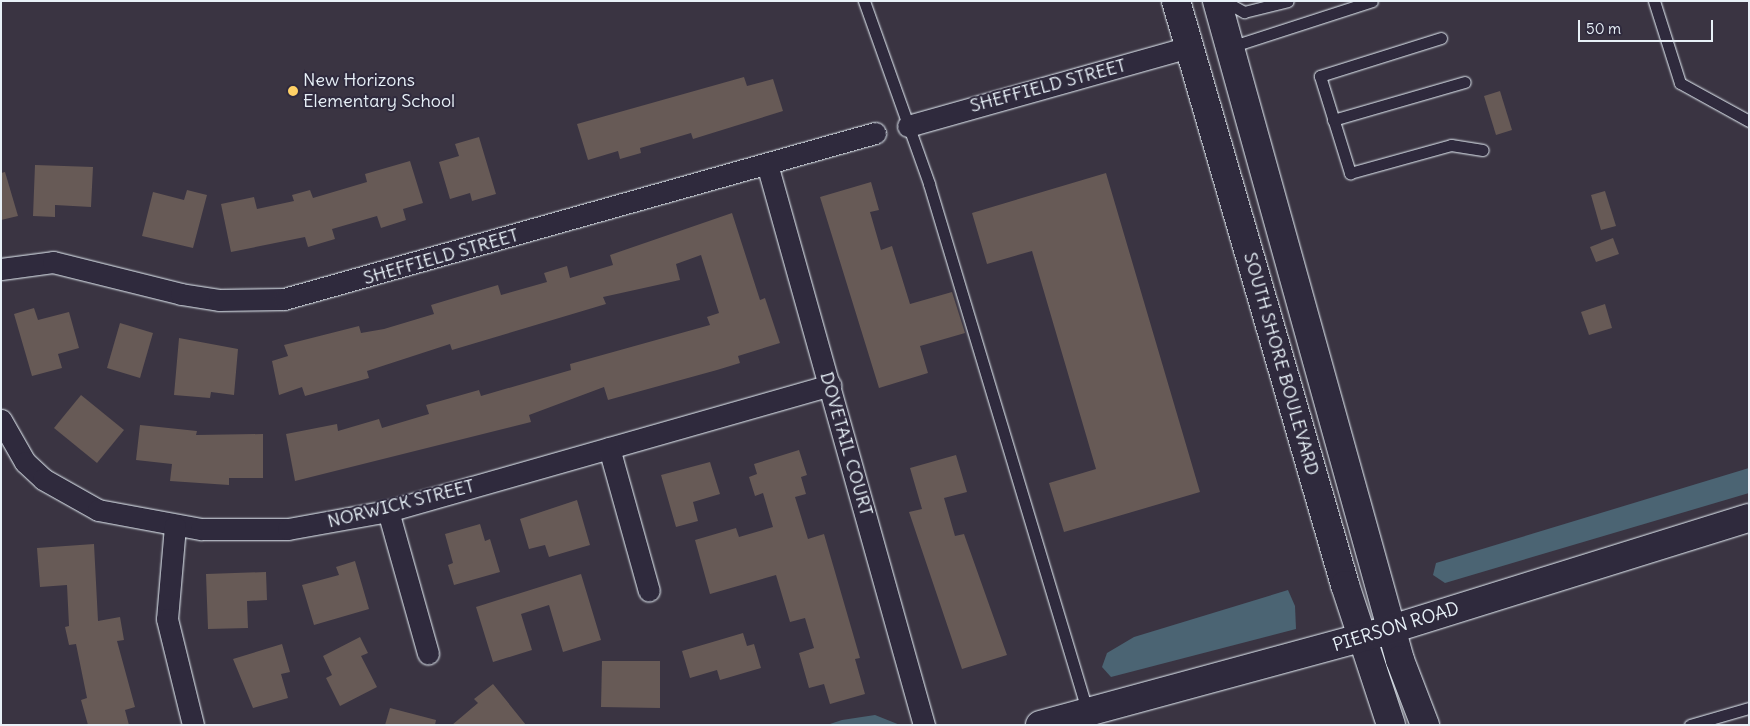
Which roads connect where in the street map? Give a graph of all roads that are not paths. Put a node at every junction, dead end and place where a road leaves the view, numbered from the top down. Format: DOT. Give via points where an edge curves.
graph roads {
  1 [pos="864,1"];
  2 [pos="1176,1"];
  3 [pos="1181,1"];
  4 [pos="1218,1"];
  5 [pos="1224,1"];
  6 [pos="1288,1"];
  7 [pos="1372,1"];
  8 [pos="1654,1"];
  9 [pos="1441,38"];
  10 [pos="1189,47"];
  11 [pos="1230,47"];
  12 [pos="1465,82"];
  13 [pos="1243,89"];
  14 [pos="1333,120"];
  15 [pos="1749,121"];
  16 [pos="908,126"];
  17 [pos="875,133"];
  18 [pos="1483,150"];
  19 [pos="767,164"];
  20 [pos="1,268"];
  21 [pos="830,386"];
  22 [pos="1,420"];
  23 [pos="609,448"];
  24 [pos="388,510"];
  25 [pos="1749,518"];
  26 [pos="175,526"];
  27 [pos="649,591"];
  28 [pos="1393,629"];
  29 [pos="1362,638"];
  30 [pos="428,653"];
  31 [pos="1749,708"];
  32 [pos="1087,710"];
  33 [pos="193,725"];
  34 [pos="924,725"];
  35 [pos="1040,725"];
  36 [pos="1391,725"];
  37 [pos="1425,725"];
  38 [pos="1690,725"];
  1 -- 16 [label="lane"];
  2 -- 10 [label="street, SOUTH SHORE BOULEVARD"];
  3 -- 11 [label="street" via="1203,31"];
  4 -- 11 [label="street"];
  5 -- 6 [label="lane" via="1244,12"];
  7 -- 11 [label="lane"];
  8 -- 15 [label="lane" via="1680,83"];
  9 -- 14 [label="lane" via="1320,76"];
  10 -- 13 [label="street" via="1207,50"];
  10 -- 16 [label="street, SHEFFIELD STREET"];
  10 -- 29 [label="street, SOUTH SHORE BOULEVARD"];
  11 -- 13 [label="street"];
  12 -- 14 [label="lane"];
  13 -- 28 [label="street"];
  14 -- 18 [label="lane" via="1350,173 1451,145"];
  16 -- 32 [label="lane" via="929,184"];
  17 -- 19 [label="street, SHEFFIELD STREET"];
  19 -- 20 [label="street, SHEFFIELD STREET" via="284,299 200,297 53,262"];
  19 -- 21 [label="street, DOVETAIL COURT"];
  21 -- 23 [label="street, NORWICK STREET"];
  21 -- 34 [label="street, DOVETAIL COURT"];
  22 -- 26 [label="street, NORWICK STREET" via="26,462 74,500"];
  23 -- 24 [label="street, NORWICK STREET"];
  23 -- 27 [label="street"];
  24 -- 26 [label="street, NORWICK STREET" via="288,529"];
  24 -- 30 [label="street"];
  25 -- 28 [label="street, PIERSON ROAD"];
  26 -- 33 [label="street" via="167,619"];
  28 -- 29 [label="street, PIERSON ROAD"];
  28 -- 37 [label="street"];
  29 -- 32 [label="street, PIERSON ROAD"];
  29 -- 36 [label="street, SOUTH SHORE BOULEVARD"];
  31 -- 38 [label="lane"];
  32 -- 35 [label="street, PIERSON ROAD"];
}
